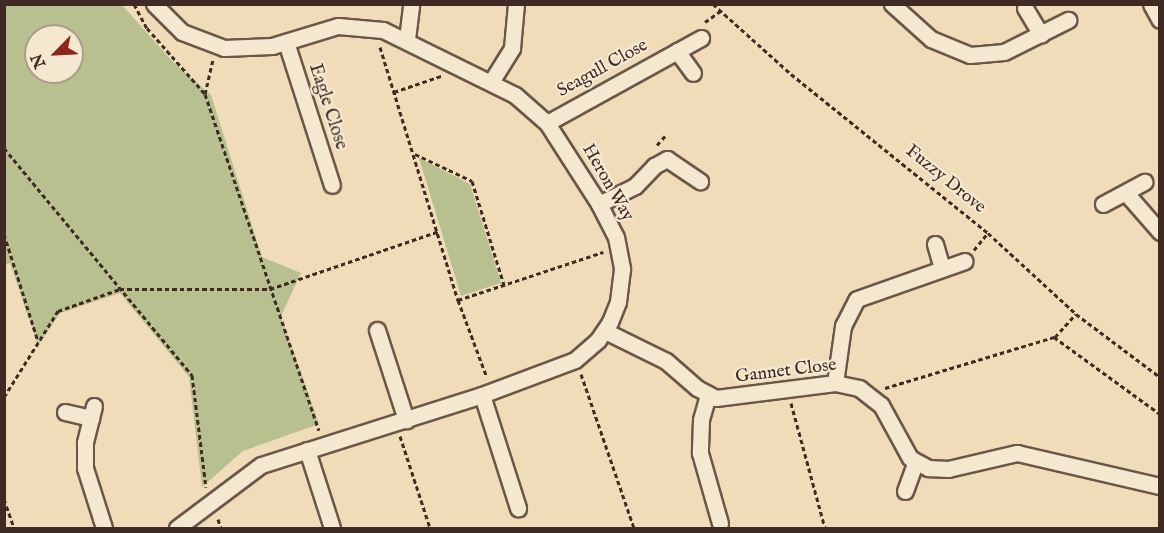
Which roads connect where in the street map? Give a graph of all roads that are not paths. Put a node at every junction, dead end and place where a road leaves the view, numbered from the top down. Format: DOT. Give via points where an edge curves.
graph roads {
  1 [pos="154,4"];
  2 [pos="411,4"];
  3 [pos="516,4"];
  4 [pos="892,4"];
  5 [pos="1150,4"];
  6 [pos="1025,8"];
  7 [pos="1068,20"];
  8 [pos="1160,20"];
  9 [pos="1041,34"];
  10 [pos="701,38"];
  11 [pos="407,39"];
  12 [pos="286,42"];
  13 [pos="677,51"];
  14 [pos="693,73"];
  15 [pos="491,82"];
  16 [pos="547,123"];
  17 [pos="700,181"];
  18 [pos="1144,182"];
  19 [pos="332,185"];
  20 [pos="1126,193"];
  21 [pos="599,204"];
  22 [pos="1103,204"];
  23 [pos="1160,232"];
  24 [pos="935,244"];
  25 [pos="965,261"];
  26 [pos="942,268"];
  27 [pos="377,330"];
  28 [pos="605,331"];
  29 [pos="835,383"];
  30 [pos="482,395"];
  31 [pos="708,395"];
  32 [pos="65,412"];
  33 [pos="401,421"];
  34 [pos="307,450"];
  35 [pos="915,463"];
  36 [pos="1160,486"];
  37 [pos="905,491"];
  38 [pos="518,508"];
  39 [pos="720,523"];
  40 [pos="104,528"];
  41 [pos="177,528"];
  42 [pos="332,528"];
  1 -- 12 [label="street, Heron Way" via="182,32 216,47 259,49"];
  2 -- 11 [label="street"];
  3 -- 15 [label="street" via="512,48"];
  4 -- 9 [label="street" via="931,39 970,56 1004,52"];
  5 -- 8 [label="street"];
  6 -- 9 [label="street"];
  7 -- 9 [label="street"];
  10 -- 13 [label="street, Seagull Close"];
  11 -- 12 [label="street, Heron Way" via="374,28 338,26"];
  11 -- 15 [label="street, Heron Way"];
  12 -- 19 [label="street, Eagle Close"];
  13 -- 14 [label="street, Seagull Close"];
  13 -- 16 [label="street, Seagull Close"];
  15 -- 16 [label="street, Heron Way" via="524,101"];
  16 -- 21 [label="street, Heron Way"];
  17 -- 21 [label="street" via="667,159 654,166 635,186"];
  18 -- 20 [label="street"];
  20 -- 22 [label="street"];
  20 -- 23 [label="street"];
  21 -- 28 [label="street, Heron Way" via="619,246 621,290"];
  24 -- 26 [label="street"];
  25 -- 26 [label="street"];
  26 -- 29 [label="street" via="873,291 852,304 840,337"];
  27 -- 33 [label="street"];
  28 -- 30 [label="street, Heron Way" via="575,360"];
  28 -- 31 [label="street" via="666,361"];
  29 -- 31 [label="street, Gannet Close" via="731,398"];
  29 -- 35 [label="street, Gannet Close" via="869,393 881,405 902,447"];
  30 -- 33 [label="street, Heron Way"];
  30 -- 38 [label="street"];
  31 -- 39 [label="street" via="701,420 700,453"];
  32 -- 40 [label="street" via="92,412 85,468"];
  33 -- 34 [label="street, Heron Way"];
  34 -- 41 [label="street, Heron Way" via="252,470"];
  34 -- 42 [label="street"];
  35 -- 36 [label="street" via="942,470 1017,453"];
  35 -- 37 [label="street"];
}
